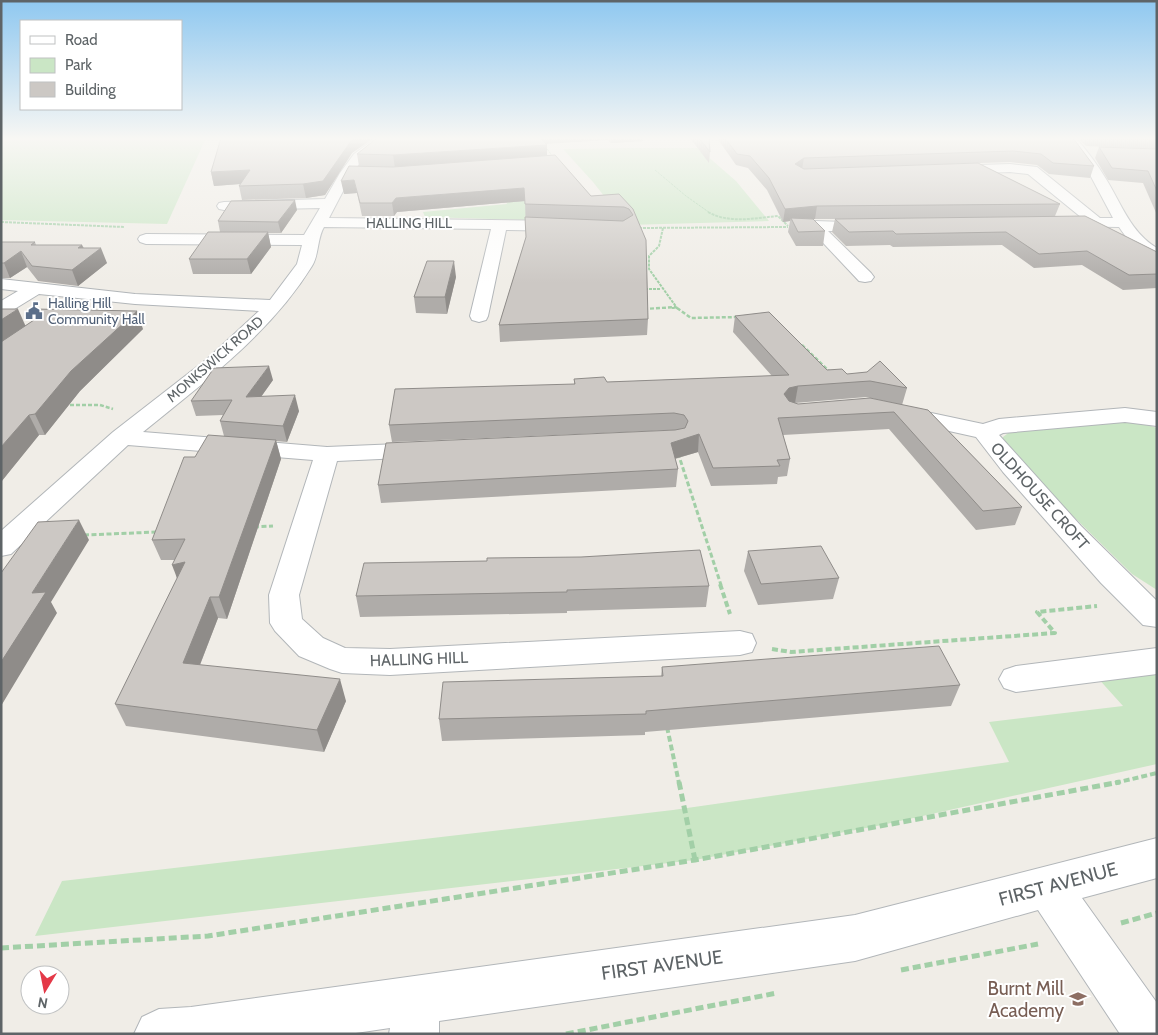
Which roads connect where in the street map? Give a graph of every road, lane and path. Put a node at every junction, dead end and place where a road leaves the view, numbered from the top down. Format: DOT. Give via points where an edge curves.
graph roads {
  1 [pos="344,186"];
  2 [pos="676,186"];
  3 [pos="1052,186"];
  4 [pos="1103,186"];
  5 [pos="233,192"];
  6 [pos="330,203"];
  7 [pos="224,206"];
  8 [pos="214,221"];
  9 [pos="1096,222"];
  10 [pos="1122,222"];
  11 [pos="1047,223"];
  12 [pos="500,224"];
  13 [pos="882,225"];
  14 [pos="575,226"];
  15 [pos="815,226"];
  16 [pos="793,227"];
  17 [pos="639,228"];
  18 [pos="663,228"];
  19 [pos="315,232"];
  20 [pos="146,240"];
  21 [pos="1157,255"];
  22 [pos="865,277"];
  23 [pos="1,284"];
  24 [pos="34,289"];
  25 [pos="642,289"];
  26 [pos="662,289"];
  27 [pos="275,306"];
  28 [pos="677,308"];
  29 [pos="1,309"];
  30 [pos="638,309"];
  31 [pos="479,316"];
  32 [pos="739,317"];
  33 [pos="795,339"];
  34 [pos="831,372"];
  35 [pos="60,405"];
  36 [pos="885,410"];
  37 [pos="147,417"];
  38 [pos="1157,419"];
  39 [pos="986,432"];
  40 [pos="122,437"];
  41 [pos="446,448"];
  42 [pos="676,448"];
  43 [pos="327,454"];
  44 [pos="306,525"];
  45 [pos="247,528"];
  46 [pos="168,531"];
  47 [pos="79,535"];
  48 [pos="1,547"];
  49 [pos="1152,614"];
  50 [pos="740,644"];
  51 [pos="1157,661"];
  52 [pos="1016,679"];
  53 [pos="667,725"];
  54 [pos="1157,774"];
  55 [pos="1157,858"];
  56 [pos="695,860"];
  57 [pos="1048,887"];
  58 [pos="1,948"];
  59 [pos="415,1017"];
  60 [pos="160,1034"];
  61 [pos="1149,1034"];
  1 -- 6 [label="street, MONKSWICK ROAD"];
  2 -- 16 [label="path" via="717,216 778,216"];
  3 -- 9 [label="street"];
  4 -- 10 [label="street"];
  5 -- 7 [label="street"];
  6 -- 7 [label="street"];
  6 -- 19 [label="street, MONKSWICK ROAD"];
  7 -- 8 [label="street"];
  9 -- 10 [label="street"];
  9 -- 11 [label="street"];
  10 -- 21 [label="street" via="1138,242"];
  12 -- 14 [label="street, HALLING HILL"];
  12 -- 19 [label="street, HALLING HILL"];
  12 -- 31 [label="street"];
  13 -- 15 [label="street"];
  15 -- 16 [label="street"];
  15 -- 22 [label="street"];
  16 -- 18 [label="path"];
  17 -- 18 [label="path"];
  18 -- 26 [label="path" via="659,246 649,256 649,268"];
  19 -- 20 [label="street, HALLING HILL"];
  19 -- 27 [label="street, MONKSWICK ROAD" via="305,264"];
  23 -- 24 [label="street"];
  24 -- 27 [label="street" via="135,299"];
  24 -- 29 [label="street"];
  25 -- 26 [label="path"];
  26 -- 28 [label="path"];
  27 -- 37 [label="street, MONKSWICK ROAD" via="214,363"];
  28 -- 30 [label="path"];
  28 -- 32 [label="path" via="691,318"];
  33 -- 34 [label="path"];
  35 -- 37 [label="path" via="100,405"];
  36 -- 39 [label="street"];
  37 -- 40 [label="street, MONKSWICK ROAD"];
  38 -- 39 [label="street, OLDHOUSE CROFT" via="1124,414 999,426"];
  39 -- 49 [label="street, OLDHOUSE CROFT" via="992,444 1057,517"];
  40 -- 43 [label="street"];
  40 -- 48 [label="street, MONKSWICK ROAD"];
  41 -- 43 [label="street"];
  42 -- 50 [label="path"];
  43 -- 44 [label="street, HALLING HILL"];
  44 -- 45 [label="path"];
  44 -- 50 [label="street, HALLING HILL" via="284,596 286,623 311,647 342,660 390,662"];
  46 -- 47 [label="path"];
  49 -- 50 [label="path" via="1037,612 1055,634 792,652"];
  51 -- 52 [label="street"];
  53 -- 56 [label="path"];
  54 -- 56 [label="path"];
  55 -- 57 [label="street, FIRST AVENUE"];
  56 -- 58 [label="path" via="208,936"];
  57 -- 59 [label="street, FIRST AVENUE" via="855,938"];
  57 -- 61 [label="street"];
  59 -- 60 [label="street, FIRST AVENUE"];
}
